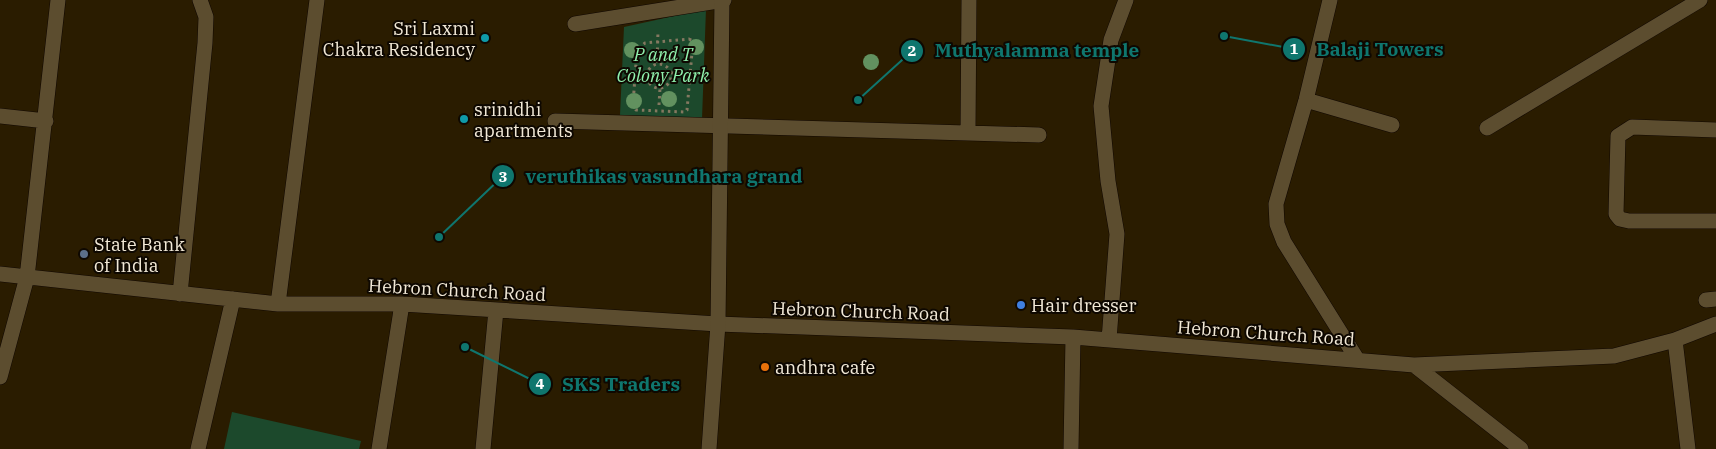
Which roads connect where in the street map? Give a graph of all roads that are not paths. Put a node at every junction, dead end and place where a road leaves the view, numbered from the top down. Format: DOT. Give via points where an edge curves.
graph roads {
  1 [pos="58,0"];
  2 [pos="200,0"];
  3 [pos="317,0"];
  4 [pos="723,0"];
  5 [pos="968,0"];
  6 [pos="1126,0"];
  7 [pos="1330,0"];
  8 [pos="1700,0"];
  9 [pos="575,24"];
  10 [pos="1306,100"];
  11 [pos="0,116"];
  12 [pos="46,121"];
  13 [pos="555,121"];
  14 [pos="1392,125"];
  15 [pos="720,126"];
  16 [pos="1487,128"];
  17 [pos="1716,130"];
  18 [pos="968,132"];
  19 [pos="1039,135"];
  20 [pos="1716,221"];
  21 [pos="0,274"];
  22 [pos="28,277"];
  23 [pos="180,294"];
  24 [pos="233,299"];
  25 [pos="278,304"];
  26 [pos="402,304"];
  27 [pos="496,310"];
  28 [pos="718,324"];
  29 [pos="1716,324"];
  30 [pos="1073,337"];
  31 [pos="1109,340"];
  32 [pos="1675,340"];
  33 [pos="1357,359"];
  34 [pos="1414,366"];
  35 [pos="0,377"];
  36 [pos="198,449"];
  37 [pos="379,449"];
  38 [pos="483,449"];
  39 [pos="709,449"];
  40 [pos="1071,449"];
  41 [pos="1521,449"];
  42 [pos="1688,449"];
  1 -- 12 [label="street"];
  2 -- 23 [label="street" via="206,17 205,43"];
  3 -- 25 [label="street"];
  4 -- 9 [label="street"];
  4 -- 15 [label="street"];
  5 -- 18 [label="street"];
  6 -- 31 [label="street" via="1111,40 1101,106 1117,234"];
  7 -- 10 [label="street"];
  8 -- 16 [label="street"];
  10 -- 14 [label="street"];
  10 -- 33 [label="street" via="1276,204 1276,224"];
  11 -- 12 [label="street"];
  12 -- 22 [label="street"];
  13 -- 15 [label="street"];
  15 -- 18 [label="street"];
  15 -- 28 [label="street"];
  17 -- 20 [label="street" via="1625,129 1618,136 1616,214 1620,219 1629,221"];
  18 -- 19 [label="street"];
  21 -- 22 [label="street, Hebron Church Road"];
  22 -- 23 [label="street, Hebron Church Road"];
  22 -- 35 [label="street"];
  23 -- 24 [label="street, Hebron Church Road"];
  24 -- 25 [label="street, Hebron Church Road"];
  24 -- 36 [label="street"];
  25 -- 26 [label="street, Hebron Church Road"];
  26 -- 27 [label="street, Hebron Church Road"];
  26 -- 37 [label="street"];
  27 -- 28 [label="street, Hebron Church Road"];
  27 -- 38 [label="street"];
  28 -- 30 [label="street, Hebron Church Road"];
  28 -- 39 [label="street"];
  29 -- 32 [label="street, Hebron Church Road"];
  30 -- 31 [label="street, Hebron Church Road"];
  30 -- 40 [label="street"];
  31 -- 33 [label="street, Hebron Church Road"];
  32 -- 34 [label="street, Hebron Church Road" via="1614,356"];
  32 -- 42 [label="street"];
  33 -- 34 [label="street, Hebron Church Road"];
  34 -- 41 [label="street"];
}
